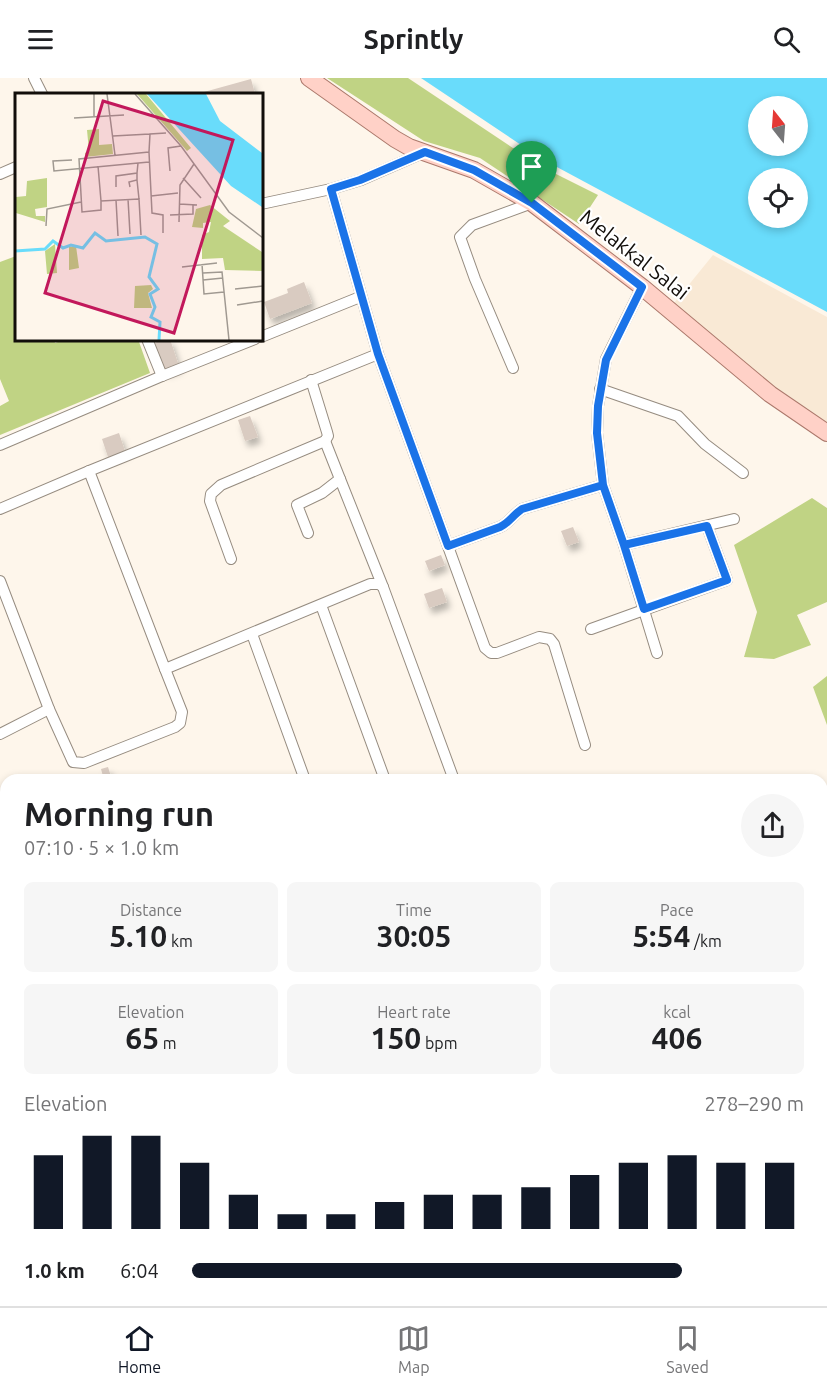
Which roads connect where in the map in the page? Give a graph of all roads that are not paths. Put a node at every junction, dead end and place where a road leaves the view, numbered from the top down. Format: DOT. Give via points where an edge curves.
graph roads {
  1 [pos="34,78"];
  2 [pos="309,78"];
  3 [pos="42,93"];
  4 [pos="425,152"];
  5 [pos="15,167"];
  6 [pos="0,174"];
  7 [pos="331,189"];
  8 [pos="532,203"];
  9 [pos="262,204"];
  10 [pos="642,287"];
  11 [pos="360,297"];
  12 [pos="262,337"];
  13 [pos="147,340"];
  14 [pos="252,340"];
  15 [pos="378,354"];
  16 [pos="513,368"];
  17 [pos="162,376"];
  18 [pos="311,380"];
  19 [pos="600,389"];
  20 [pos="827,433"];
  21 [pos="326,441"];
  22 [pos="0,445"];
  23 [pos="88,471"];
  24 [pos="744,473"];
  25 [pos="340,479"];
  26 [pos="603,485"];
  27 [pos="0,508"];
  28 [pos="734,519"];
  29 [pos="707,526"];
  30 [pos="308,533"];
  31 [pos="624,545"];
  32 [pos="448,546"];
  33 [pos="231,559"];
  34 [pos="0,581"];
  35 [pos="383,587"];
  36 [pos="321,605"];
  37 [pos="644,609"];
  38 [pos="591,629"];
  39 [pos="252,634"];
  40 [pos="657,653"];
  41 [pos="165,669"];
  42 [pos="49,709"];
  43 [pos="0,734"];
  44 [pos="585,745"];
  45 [pos="303,774"];
  46 [pos="383,774"];
  47 [pos="452,774"];
  1 -- 3 [label="street"];
  2 -- 4 [label="main road, Melakkal Salai" via="395,139"];
  4 -- 7 [label="street"];
  4 -- 8 [label="main road, Melakkal Salai" via="474,170"];
  5 -- 6 [label="street"];
  7 -- 9 [label="street"];
  7 -- 11 [label="street"];
  8 -- 10 [label="main road, Melakkal Salai"];
  8 -- 16 [label="street" via="472,225 460,237"];
  10 -- 19 [label="street" via="606,360"];
  10 -- 20 [label="main road, Melakkal Salai" via="770,394"];
  11 -- 12 [label="street"];
  11 -- 15 [label="street"];
  13 -- 17 [label="street"];
  14 -- 17 [label="street"];
  15 -- 18 [label="street"];
  15 -- 32 [label="street"];
  17 -- 22 [label="street"];
  18 -- 21 [label="street" via="328,436"];
  18 -- 23 [label="street"];
  19 -- 24 [label="street" via="678,416 705,444"];
  19 -- 26 [label="street" via="597,433"];
  21 -- 25 [label="street"];
  21 -- 33 [label="street" via="221,485 210,494"];
  23 -- 27 [label="street"];
  23 -- 41 [label="street"];
  25 -- 30 [label="street" via="297,505"];
  25 -- 35 [label="street"];
  26 -- 31 [label="street"];
  26 -- 32 [label="street" via="522,509 507,524"];
  28 -- 29 [label="street"];
  29 -- 31 [label="street"];
  29 -- 37 [label="street" via="727,580"];
  31 -- 37 [label="street"];
  32 -- 44 [label="street" via="488,652 497,653 539,637 554,644"];
  34 -- 42 [label="street"];
  35 -- 36 [label="street" via="370,584"];
  35 -- 47 [label="street"];
  36 -- 39 [label="street"];
  36 -- 46 [label="street"];
  37 -- 38 [label="street"];
  37 -- 40 [label="street"];
  39 -- 41 [label="street"];
  39 -- 45 [label="street"];
  41 -- 42 [label="street" via="182,712 180,723 84,763 70,759"];
  42 -- 43 [label="street"];
}
